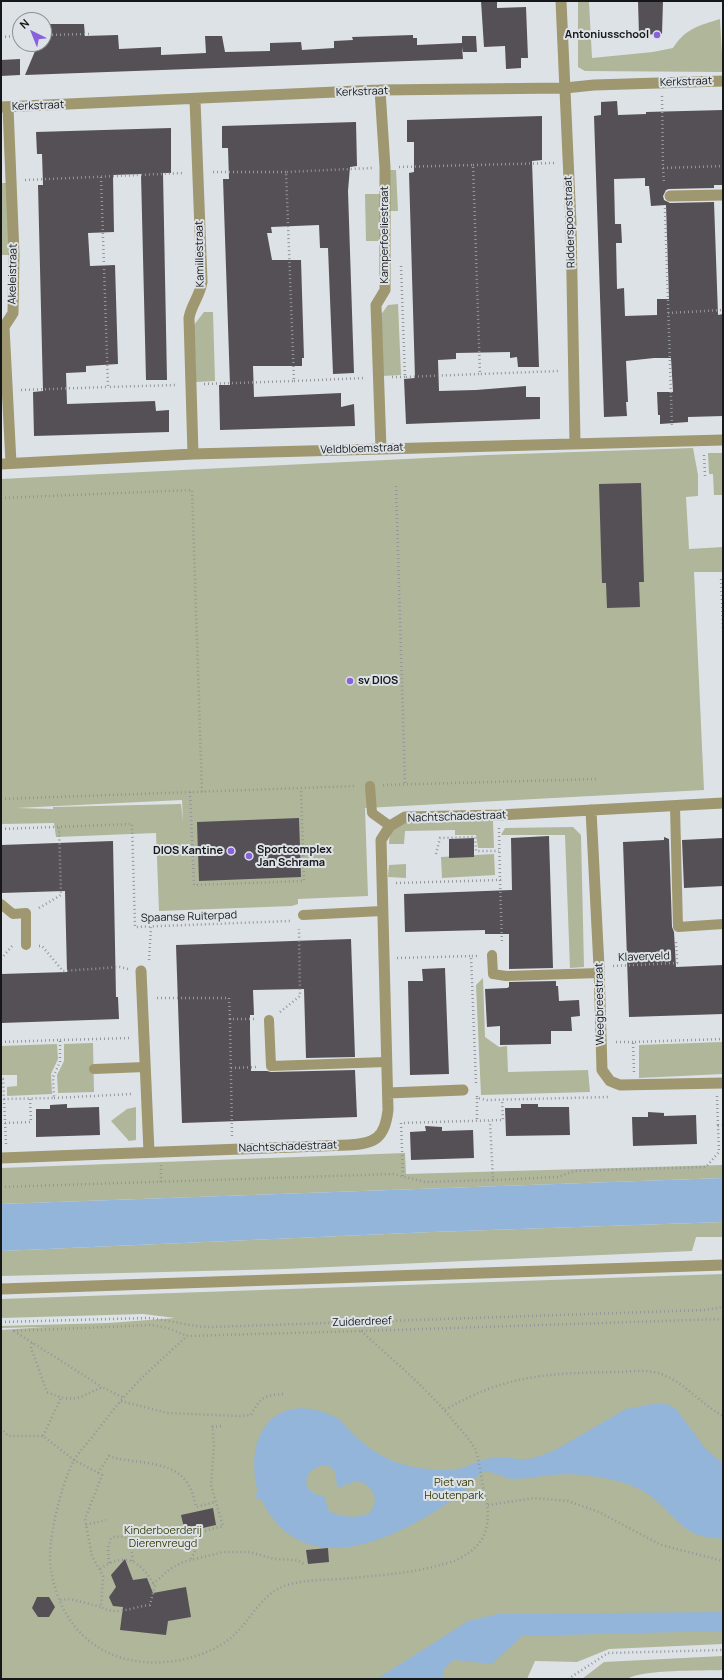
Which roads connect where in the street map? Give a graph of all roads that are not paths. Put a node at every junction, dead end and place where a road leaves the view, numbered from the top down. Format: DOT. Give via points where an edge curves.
graph roads {
  1 [pos="561,1"];
  2 [pos="723,81"];
  3 [pos="565,88"];
  4 [pos="380,90"];
  5 [pos="195,100"];
  6 [pos="4,107"];
  7 [pos="723,195"];
  8 [pos="666,196"];
  9 [pos="723,440"];
  10 [pos="575,443"];
  11 [pos="381,449"];
  12 [pos="193,454"];
  13 [pos="6,463"];
  14 [pos="370,786"];
  15 [pos="723,804"];
  16 [pos="675,807"];
  17 [pos="590,810"];
  18 [pos="390,826"];
  19 [pos="1,904"];
  20 [pos="382,911"];
  21 [pos="303,915"];
  22 [pos="723,924"];
  23 [pos="26,945"];
  24 [pos="492,955"];
  25 [pos="599,970"];
  26 [pos="140,971"];
  27 [pos="269,1020"];
  28 [pos="386,1062"];
  29 [pos="145,1067"];
  30 [pos="94,1069"];
  31 [pos="722,1083"];
  32 [pos="463,1090"];
  33 [pos="388,1093"];
  34 [pos="149,1152"];
  35 [pos="4,1158"];
  36 [pos="723,1264"];
  37 [pos="1,1289"];
  1 -- 3 [label="street, Ridderspoorstraat"];
  2 -- 3 [label="street, Kerkstraat"];
  3 -- 4 [label="street, Kerkstraat"];
  3 -- 10 [label="street, Ridderspoorstraat"];
  4 -- 5 [label="street, Kerkstraat"];
  4 -- 11 [label="street, Kamperfoeliestraat" via="385,167 385,290 376,306"];
  5 -- 6 [label="street, Kerkstraat"];
  5 -- 12 [label="street, Kamillestraat" via="202,282 200,295 191,309 189,318"];
  6 -- 13 [label="street, Akeleistraat" via="12,181 14,254 13,313 4,327 7,391"];
  7 -- 8 [label="street"];
  9 -- 10 [label="street, Veldbloemstraat"];
  10 -- 11 [label="street, Veldbloemstraat"];
  11 -- 12 [label="street, Veldbloemstraat"];
  12 -- 13 [label="street, Veldbloemstraat"];
  14 -- 18 [label="lane" via="372,813"];
  15 -- 16 [label="street, Nachtschadestraat"];
  16 -- 17 [label="street, Nachtschadestraat"];
  16 -- 22 [label="lane" via="678,927"];
  17 -- 18 [label="street, Nachtschadestraat" via="405,817"];
  17 -- 25 [label="street, Weegbreestraat"];
  18 -- 20 [label="street, Nachtschadestraat" via="381,840"];
  19 -- 23 [label="lane" via="13,914 26,913"];
  20 -- 21 [label="lane"];
  20 -- 28 [label="street, Nachtschadestraat"];
  24 -- 25 [label="lane" via="493,974 506,976"];
  25 -- 31 [label="street, Weegbreestraat" via="602,1070 615,1084 634,1086"];
  26 -- 29 [label="street"];
  27 -- 28 [label="lane" via="271,1066"];
  28 -- 33 [label="street, Nachtschadestraat"];
  29 -- 30 [label="lane"];
  29 -- 34 [label="street"];
  32 -- 33 [label="street"];
  33 -- 34 [label="street, Nachtschadestraat" via="385,1128 381,1135 372,1141 355,1145"];
  34 -- 35 [label="street, Nachtschadestraat"];
  36 -- 37 [label="street"];
}
